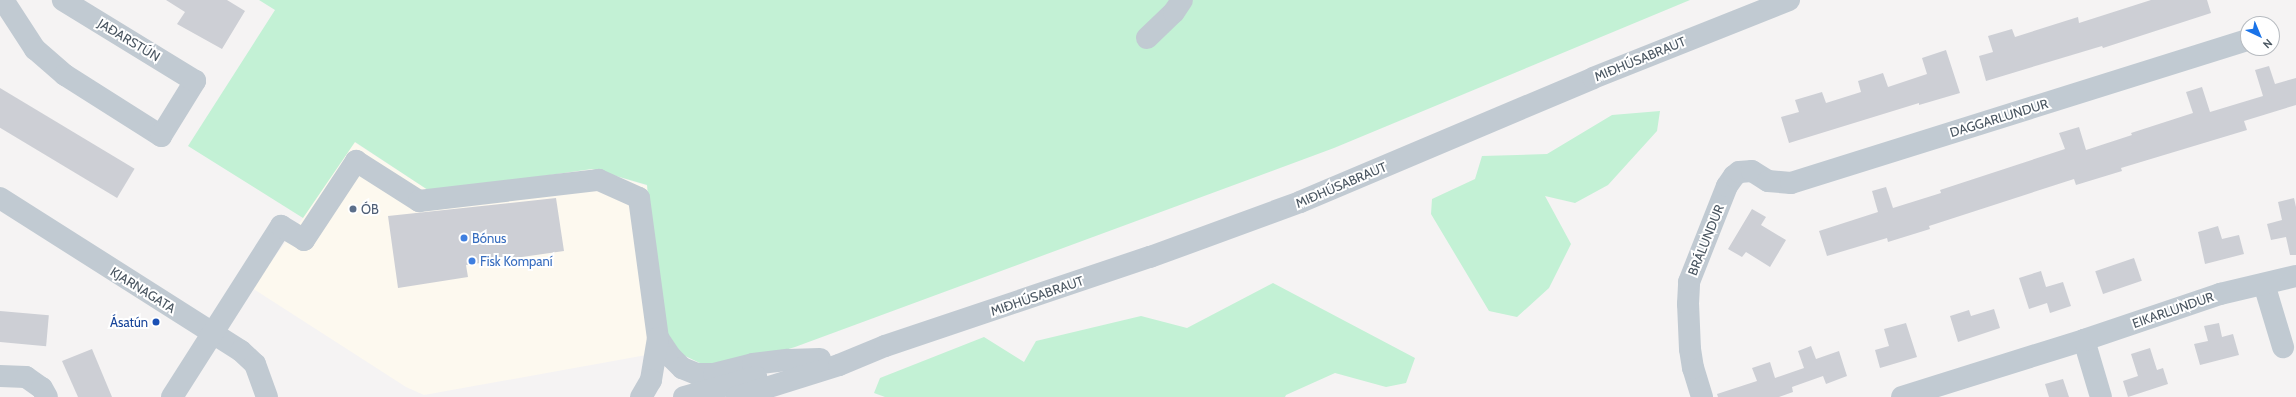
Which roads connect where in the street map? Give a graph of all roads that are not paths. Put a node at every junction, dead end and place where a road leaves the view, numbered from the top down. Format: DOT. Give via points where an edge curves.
graph roads {
  1 [pos="3,0"];
  2 [pos="63,0"];
  3 [pos="1182,0"];
  4 [pos="1788,0"];
  5 [pos="1148,38"];
  6 [pos="2240,43"];
  7 [pos="1752,171"];
  8 [pos="0,198"];
  9 [pos="2296,276"];
  10 [pos="2264,284"];
  11 [pos="213,333"];
  12 [pos="658,338"];
  13 [pos="2084,340"];
  14 [pos="885,346"];
  15 [pos="2283,346"];
  16 [pos="820,358"];
  17 [pos="0,376"];
  18 [pos="1906,396"];
  19 [pos="47,397"];
  20 [pos="172,397"];
  21 [pos="267,397"];
  22 [pos="641,397"];
  23 [pos="684,397"];
  24 [pos="737,397"];
  25 [pos="1702,397"];
  26 [pos="2101,397"];
  1 -- 2 [label="street, JAÐARSTÚN" via="35,48 64,75 161,136 195,81"];
  3 -- 5 [label="street" via="1174,12"];
  4 -- 14 [label="street, MIÐHÚSABRAUT" via="1594,78 1300,202 1150,257"];
  6 -- 7 [label="street, DAGGARLUNDUR" via="1791,183 1768,182"];
  7 -- 25 [label="street, BRÁLUNDUR" via="1739,172 1730,180 1689,282 1690,349"];
  8 -- 11 [label="street, KJARNAGATA"];
  9 -- 10 [label="street, EIKARLUNDUR"];
  10 -- 13 [label="street, EIKARLUNDUR" via="2220,294"];
  10 -- 15 [label="street"];
  11 -- 12 [label="street" via="282,226 304,240 356,160 419,201 599,180 639,198"];
  11 -- 20 [label="street"];
  11 -- 21 [label="street, KJARNAGATA" via="241,351 255,364"];
  12 -- 16 [label="street" via="682,368 696,374 714,374 753,364"];
  12 -- 22 [label="street" via="651,380"];
  13 -- 18 [label="street, EIKARLUNDUR"];
  13 -- 26 [label="street"];
  14 -- 16 [label="street, MIÐHÚSABRAUT"];
  14 -- 24 [label="street, MIÐHÚSABRAUT" via="839,365"];
  16 -- 23 [label="street, MIÐHÚSABRAUT"];
  17 -- 19 [label="street" via="26,377 42,388"];
}
